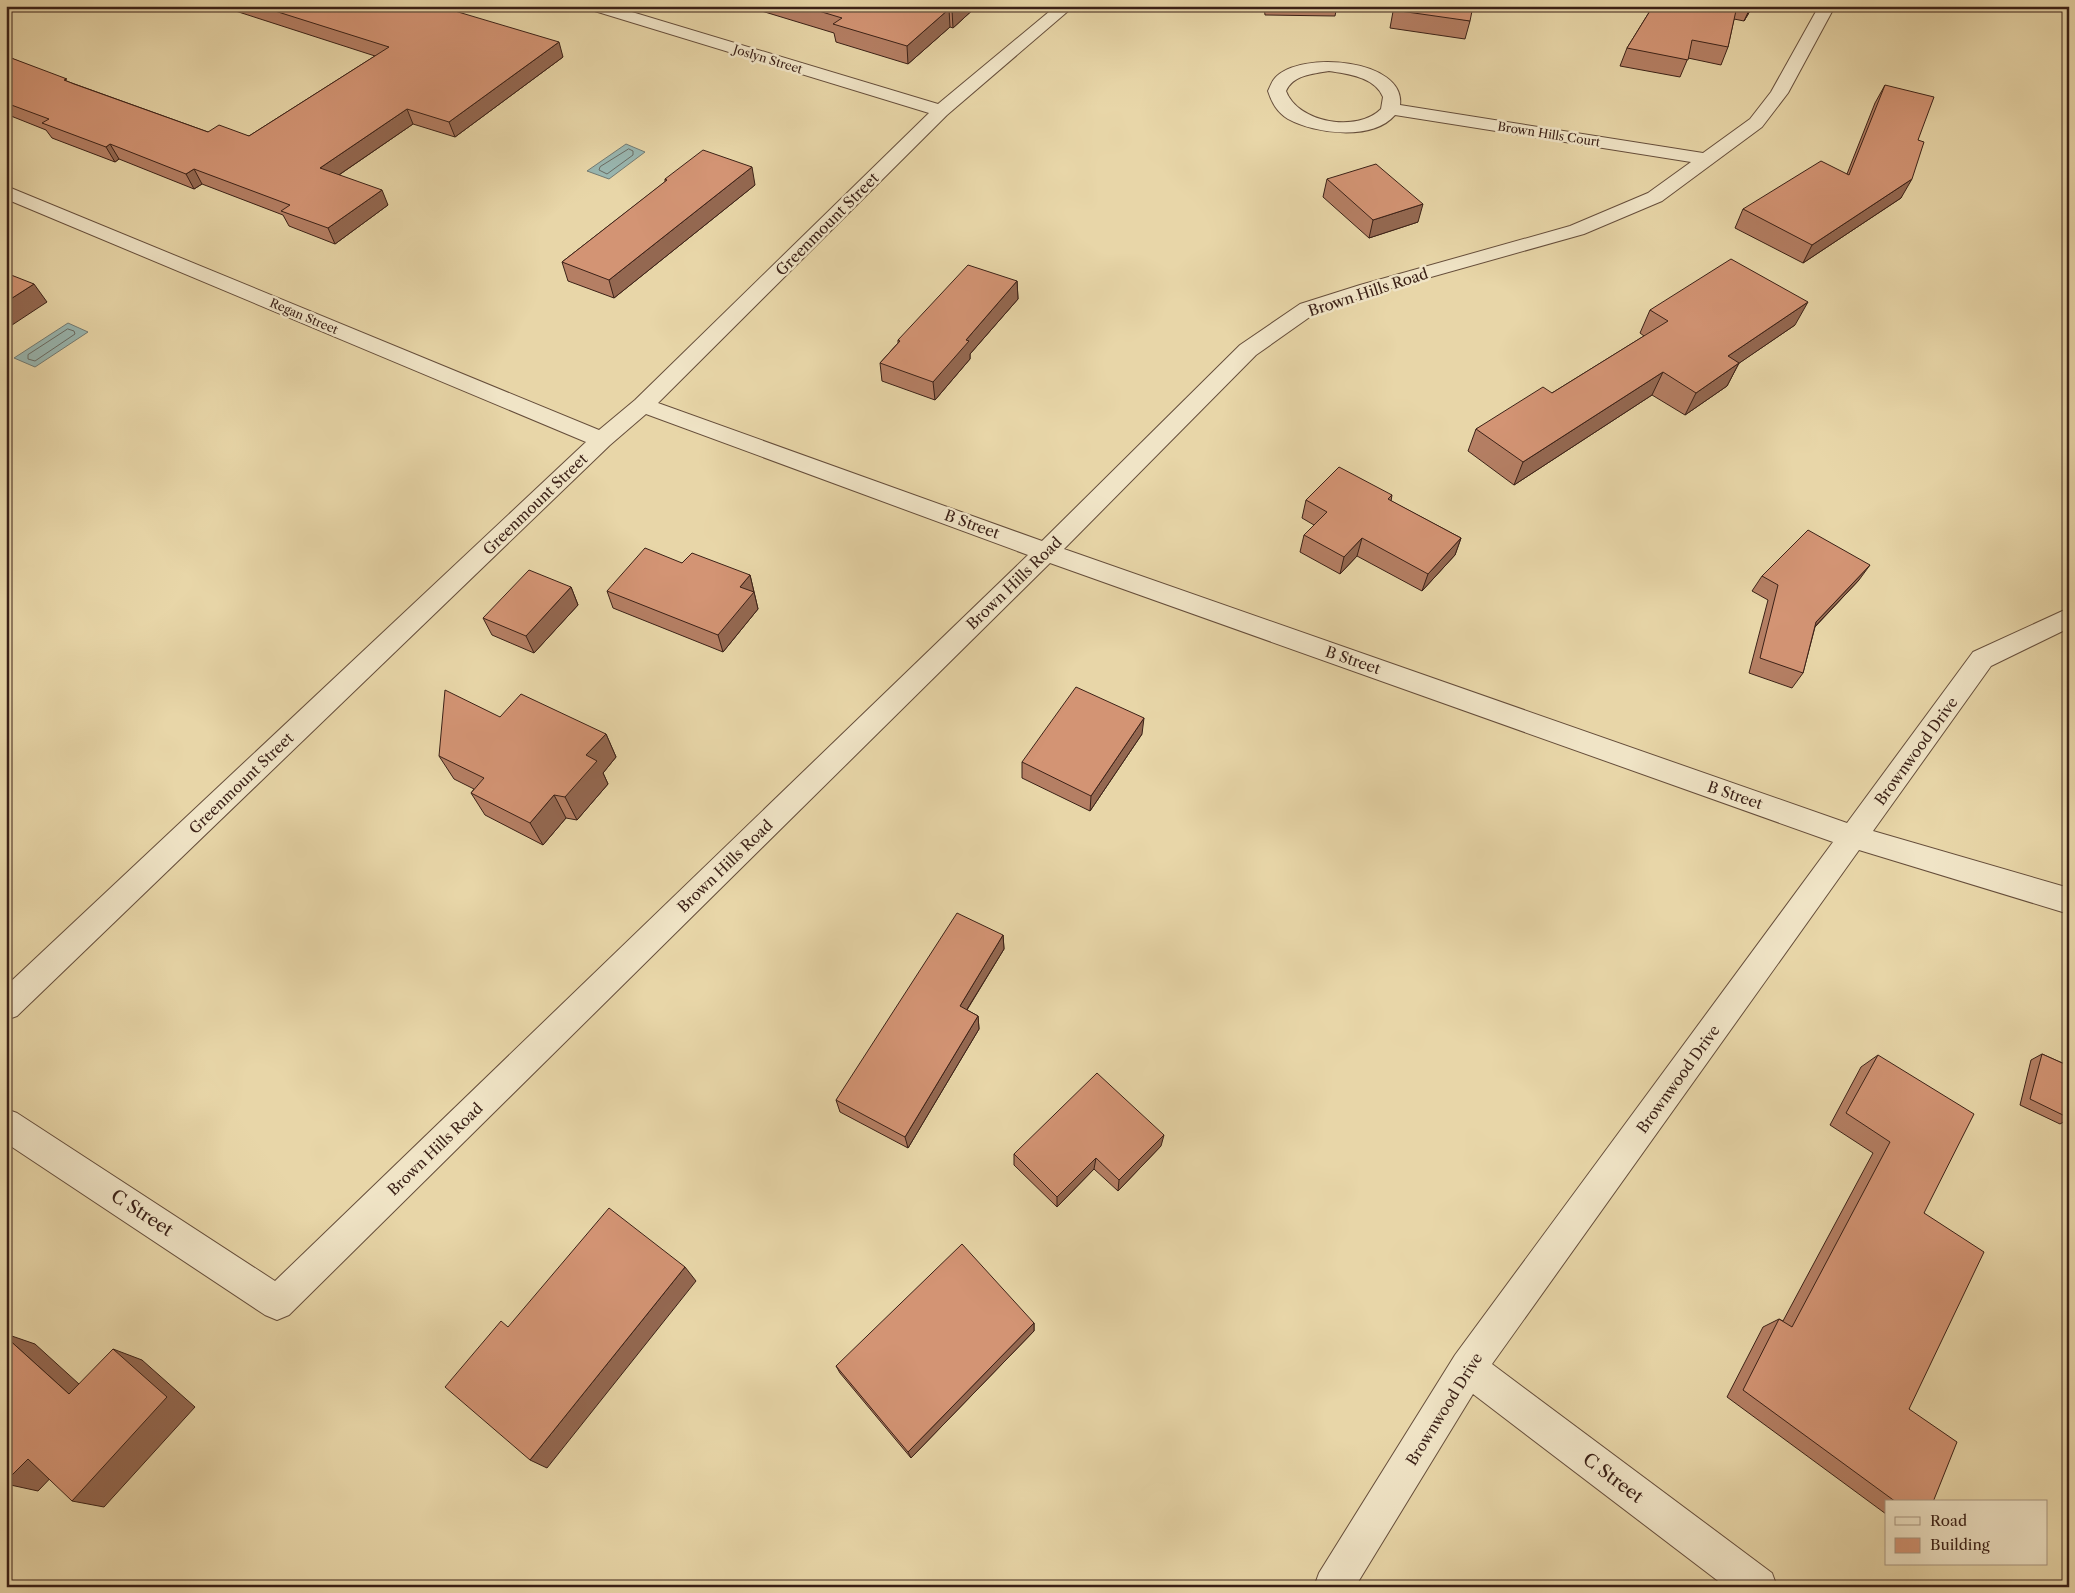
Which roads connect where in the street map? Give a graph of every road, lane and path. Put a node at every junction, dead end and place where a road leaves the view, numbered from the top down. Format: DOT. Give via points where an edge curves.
graph roads {
  1 [pos="594,6"];
  2 [pos="1066,6"];
  3 [pos="1827,6"];
  4 [pos="1390,109"];
  5 [pos="941,111"];
  6 [pos="1707,159"];
  7 [pos="6,192"];
  8 [pos="643,405"];
  9 [pos="602,440"];
  10 [pos="1046,552"];
  11 [pos="2069,617"];
  12 [pos="1854,837"];
  13 [pos="2069,901"];
  14 [pos="6,1006"];
  15 [pos="6,1124"];
  16 [pos="277,1303"];
  17 [pos="1468,1368"];
  18 [pos="1333,1587"];
  19 [pos="1758,1587"];
  1 -- 5 [label="street, Joslyn Street"];
  2 -- 5 [label="street, Greenmount Street"];
  3 -- 6 [label="street, Brown Hills Road" via="1779,93 1756,123"];
  4 -- 4 [label="street" via="1382,118 1368,124 1331,128 1295,117 1283,108 1277,98 1277,87 1284,79 1304,70 1329,66 1348,68 1379,80 1389,89 1393,99"];
  4 -- 6 [label="street, Brown Hills Court"];
  5 -- 8 [label="street, Greenmount Street"];
  6 -- 10 [label="street, Brown Hills Road" via="1655,197 1577,230 1307,309 1248,350"];
  7 -- 9 [label="street, Regan Street"];
  8 -- 9 [label="street, Greenmount Street"];
  8 -- 10 [label="street, B Street"];
  9 -- 14 [label="street, Greenmount Street"];
  10 -- 12 [label="street, B Street"];
  10 -- 16 [label="street, Brown Hills Road"];
  11 -- 12 [label="street, Brownwood Drive" via="1982,659"];
  12 -- 13 [label="street, B Street"];
  12 -- 17 [label="street, Brownwood Drive"];
  15 -- 16 [label="street, C Street"];
  17 -- 18 [label="street, Brownwood Drive"];
  17 -- 19 [label="street, C Street"];
}
